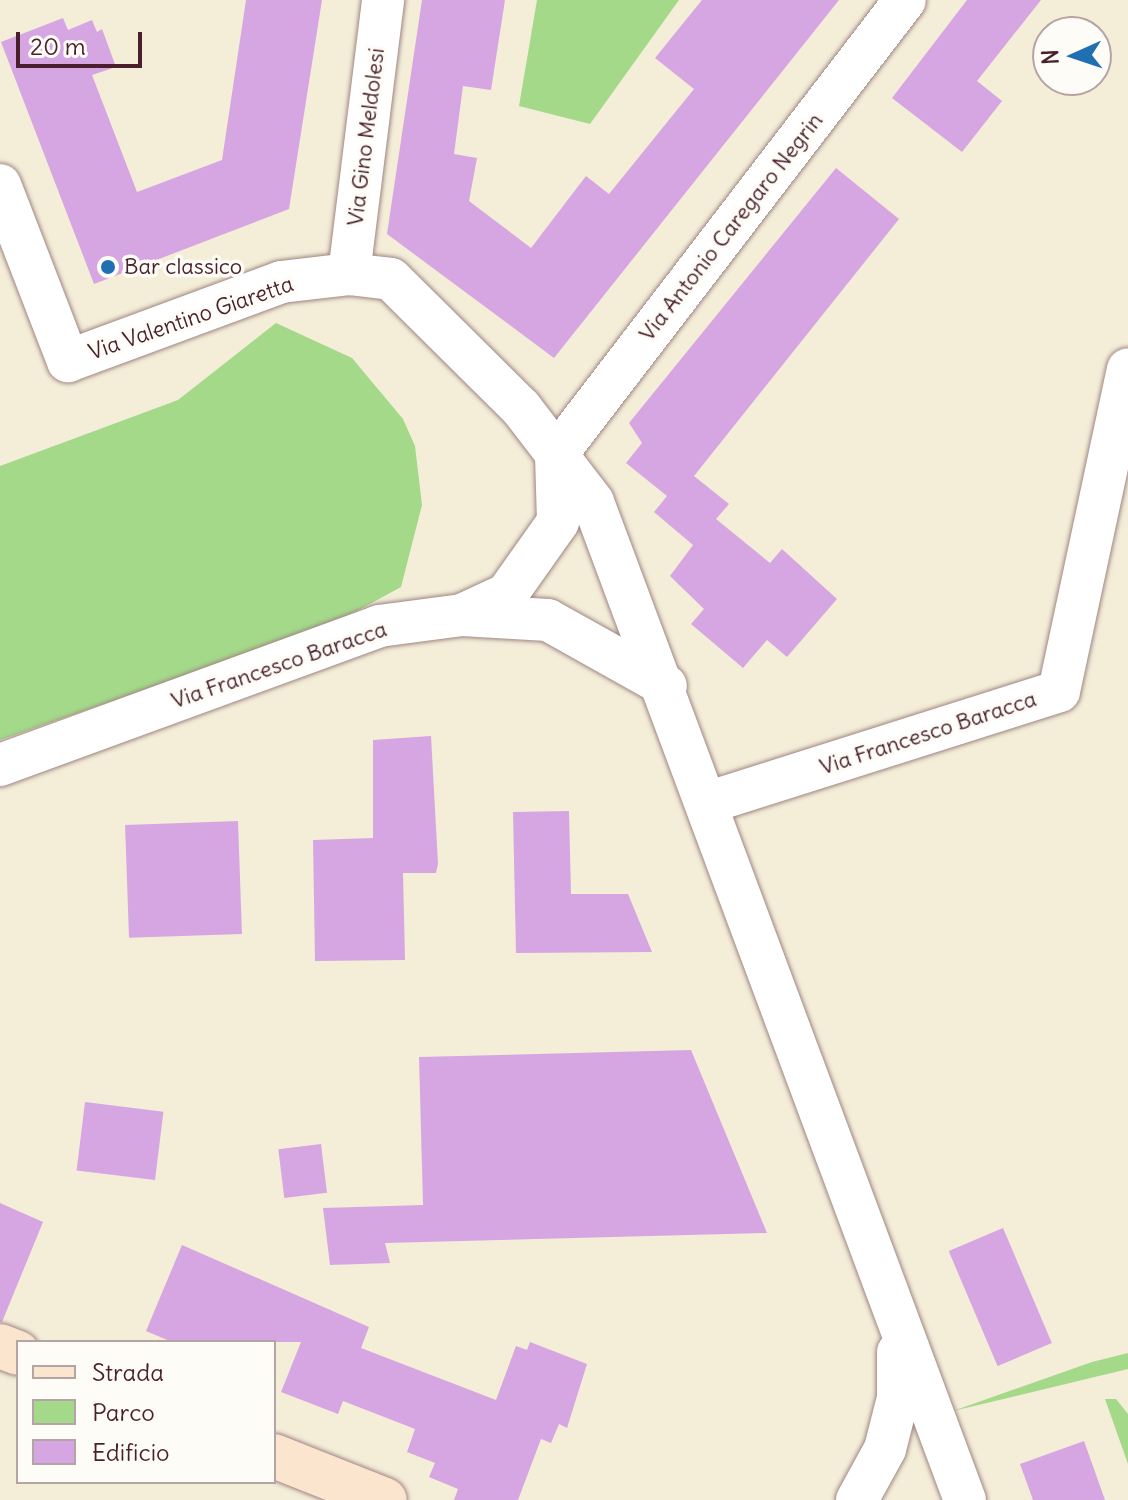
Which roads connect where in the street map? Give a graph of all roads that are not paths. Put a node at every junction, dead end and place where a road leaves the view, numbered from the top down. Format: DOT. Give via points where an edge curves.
graph roads {
  1 [pos="383,0"];
  2 [pos="905,0"];
  3 [pos="0,185"];
  4 [pos="349,274"];
  5 [pos="1128,369"];
  6 [pos="556,455"];
  7 [pos="462,615"];
  8 [pos="666,686"];
  9 [pos="0,765"];
  10 [pos="710,802"];
  11 [pos="898,1335"];
  12 [pos="276,1457"];
  13 [pos="385,1500"];
  14 [pos="857,1500"];
  15 [pos="965,1500"];
  1 -- 4 [label="street, Via Gino Meldolesi"];
  2 -- 6 [label="street, Via Antonio Caregaro Negrin"];
  3 -- 4 [label="street, Via Valentino Giaretta" via="68,361 281,282"];
  4 -- 6 [label="street, Via Valentino Giaretta" via="391,279 521,408"];
  5 -- 10 [label="street, Via Francesco Baracca" via="1059,691"];
  6 -- 7 [label="street" via="558,522 507,594"];
  6 -- 8 [label="street, Via Valentino Giaretta" via="593,502"];
  7 -- 8 [label="street, Via Francesco Baracca" via="548,620"];
  7 -- 9 [label="street, Via Francesco Baracca" via="379,626"];
  8 -- 10 [label="street"];
  10 -- 11 [label="street"];
  11 -- 14 [label="street" via="898,1398 885,1449"];
  11 -- 15 [label="street"];
  12 -- 13 [label="main road"];
}
